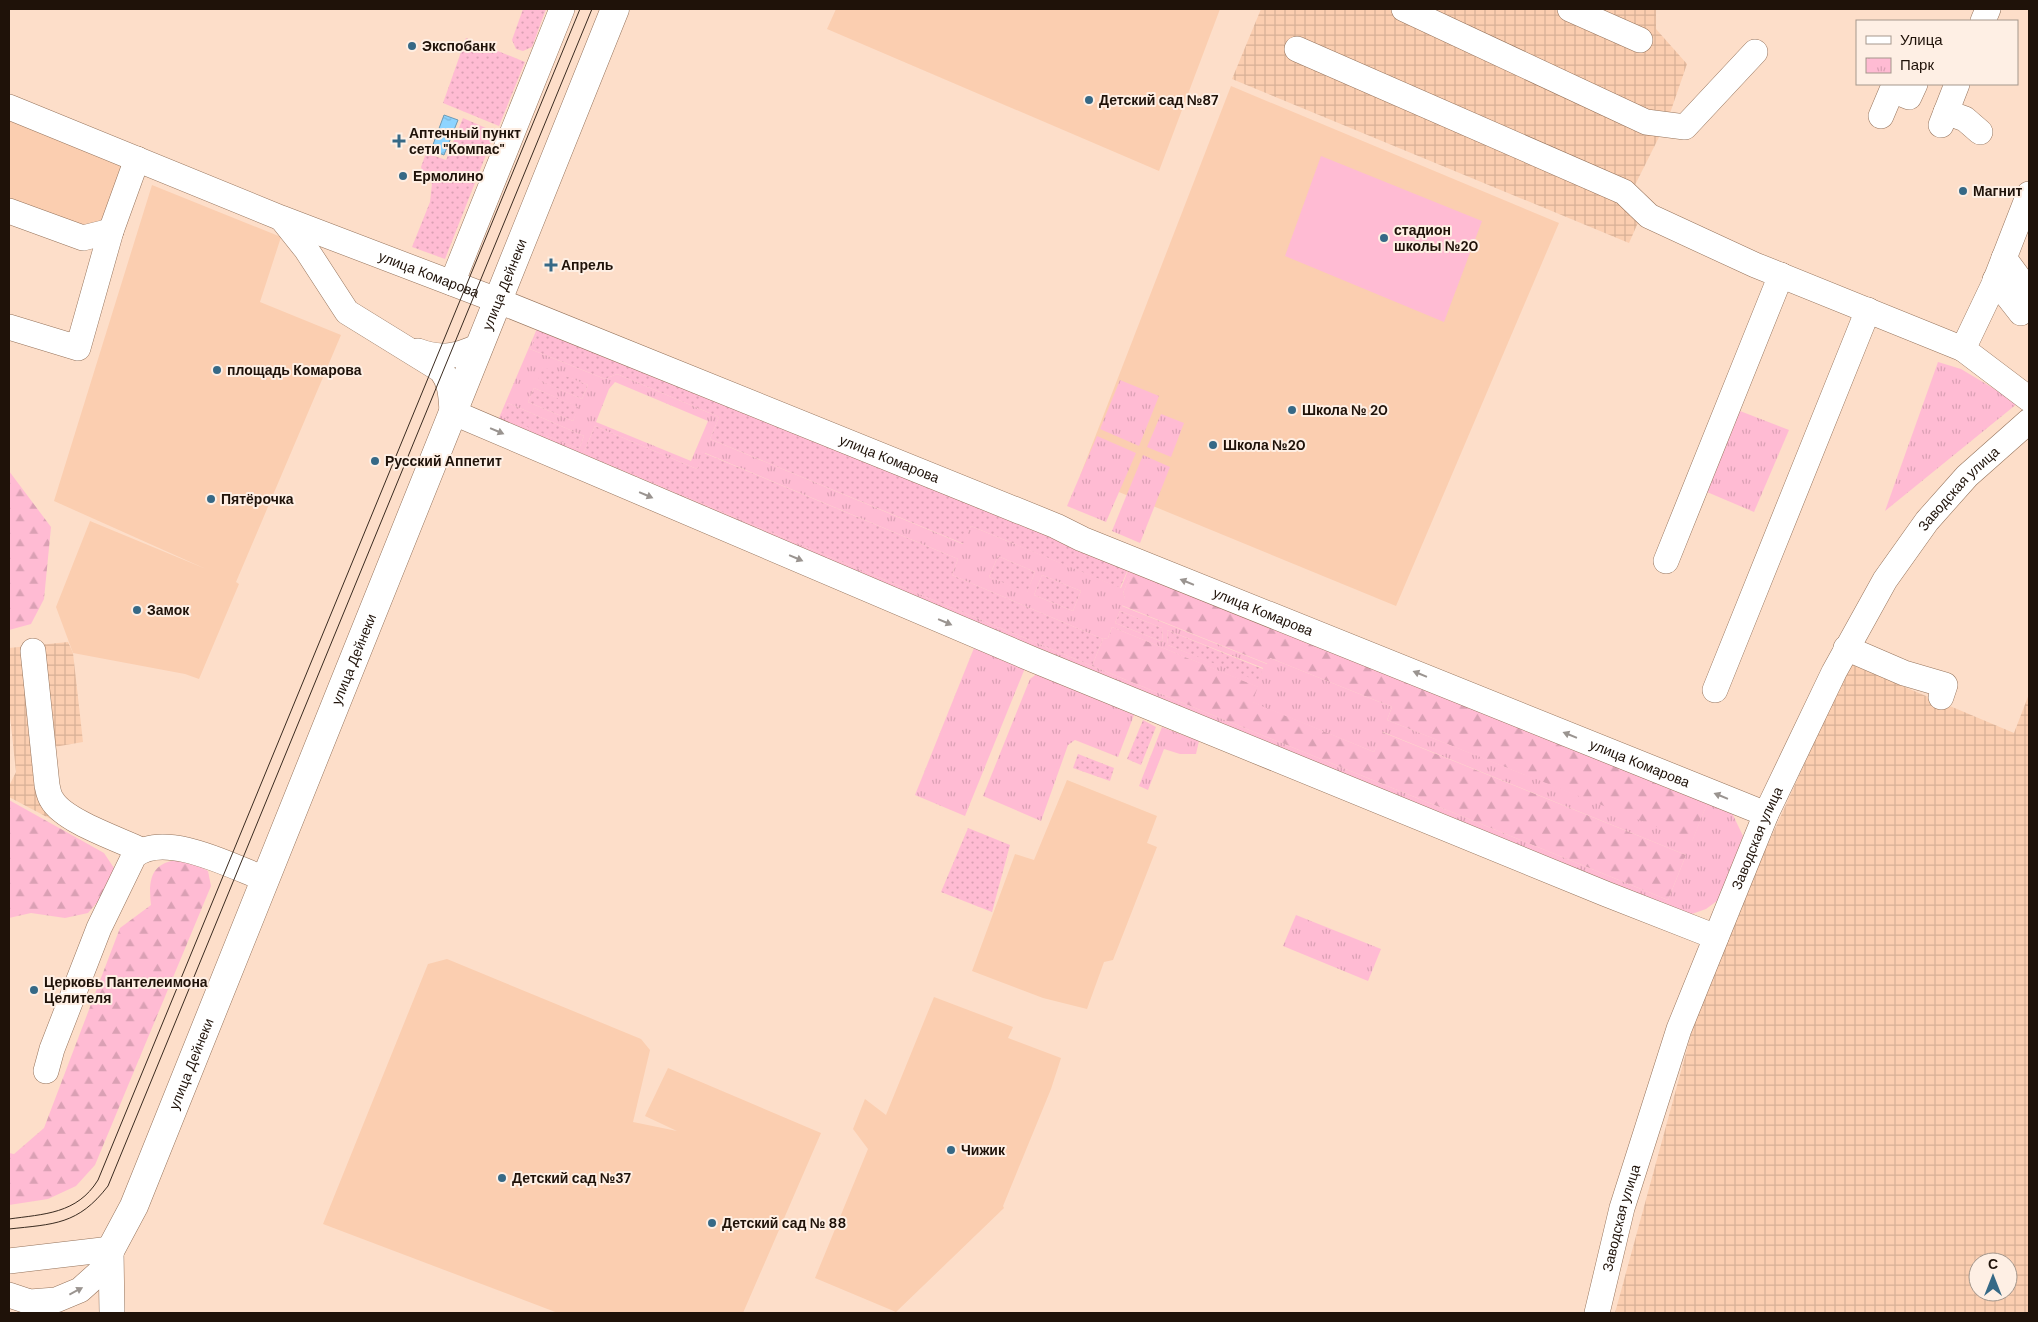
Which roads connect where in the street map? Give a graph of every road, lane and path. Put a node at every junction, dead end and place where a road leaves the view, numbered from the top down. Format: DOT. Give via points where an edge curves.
graph roads {
  1 [pos="562,9"];
  2 [pos="615,9"];
  3 [pos="1404,9"];
  4 [pos="1570,9"];
  5 [pos="1640,40"];
  6 [pos="1297,49"];
  7 [pos="1755,52"];
  8 [pos="1915,85"];
  9 [pos="1952,86"];
  10 [pos="9,107"];
  11 [pos="1881,116"];
  12 [pos="1980,132"];
  13 [pos="137,159"];
  14 [pos="2029,194"];
  15 [pos="9,211"];
  16 [pos="282,218"];
  17 [pos="111,231"];
  18 [pos="355,245"];
  19 [pos="2000,269"];
  20 [pos="1781,275"];
  21 [pos="452,283"];
  22 [pos="499,301"];
  23 [pos="2025,302"];
  24 [pos="1868,310"];
  25 [pos="357,319"];
  26 [pos="9,328"];
  27 [pos="393,341"];
  28 [pos="479,346"];
  29 [pos="1963,349"];
  30 [pos="2029,399"];
  31 [pos="452,412"];
  32 [pos="2029,421"];
  33 [pos="1666,561"];
  34 [pos="1846,648"];
  35 [pos="33,651"];
  36 [pos="1715,690"];
  37 [pos="1941,697"];
  38 [pos="1766,814"];
  39 [pos="141,850"];
  40 [pos="265,879"];
  41 [pos="1716,937"];
  42 [pos="46,1071"];
  43 [pos="111,1249"];
  44 [pos="9,1261"];
  45 [pos="9,1296"];
  46 [pos="45,1313"];
  47 [pos="112,1313"];
  48 [pos="1597,1313"];
  1 -- 21 [label="street"];
  2 -- 22 [label="main road, улица Дейнеки" via="507,274"];
  3 -- 7 [label="street" via="1646,122 1685,127"];
  4 -- 5 [label="street"];
  6 -- 20 [label="street" via="1624,192 1650,216"];
  8 -- 11 [label="street" via="1909,97 1892,90"];
  9 -- 12 [label="street" via="1943,119 1965,119"];
  10 -- 13 [label="street, улица Комарова"];
  13 -- 16 [label="street, улица Комарова"];
  13 -- 17 [label="street"];
  14 -- 19 [label="street"];
  15 -- 17 [label="street" via="83,238"];
  16 -- 18 [label="street, улица Комарова"];
  16 -- 25 [label="street" via="344,308"];
  17 -- 26 [label="street" via="78,348"];
  18 -- 21 [label="street, улица Комарова"];
  18 -- 25 [label="street" via="345,246 336,253 332,271 337,287"];
  19 -- 23 [label="street"];
  19 -- 29 [label="street"];
  20 -- 24 [label="street"];
  20 -- 33 [label="street"];
  21 -- 22 [label="street, улица Комарова"];
  22 -- 28 [label="main road, улица Дейнеки"];
  38 -- 22 [label="street, улица Комарова, one-way" via="1082,540 1056,526"];
  24 -- 29 [label="street"];
  24 -- 36 [label="street"];
  25 -- 27 [label="street"];
  27 -- 28 [label="street" via="428,355 444,357 462,354"];
  27 -- 31 [label="street" via="446,376"];
  28 -- 31 [label="main road, улица Дейнеки"];
  29 -- 30 [label="street"];
  31 -- 40 [label="main road, улица Дейнеки"];
  31 -- 41 [label="street, one-way" via="1034,660"];
  32 -- 34 [label="street, Заводская улица" via="1967,476 1927,521 1885,580"];
  34 -- 37 [label="street" via="1904,673 1945,685"];
  34 -- 38 [label="street, Заводская улица"];
  35 -- 39 [label="street" via="47,785 52,800 72,819"];
  38 -- 41 [label="street, Заводская улица"];
  39 -- 40 [label="street" via="176,848"];
  39 -- 42 [label="street" via="134,856 100,928"];
  40 -- 43 [label="main road, улица Дейнеки" via="134,1206"];
  41 -- 48 [label="street, Заводская улица" via="1679,1029 1654,1105 1622,1208"];
  43 -- 44 [label="street"];
  45 -- 43 [label="street, one-way" via="30,1302 47,1301 80,1290 100,1272"];
  43 -- 47 [label="street, улица Дейнеки"];
  45 -- 46 [label="street"];
}
